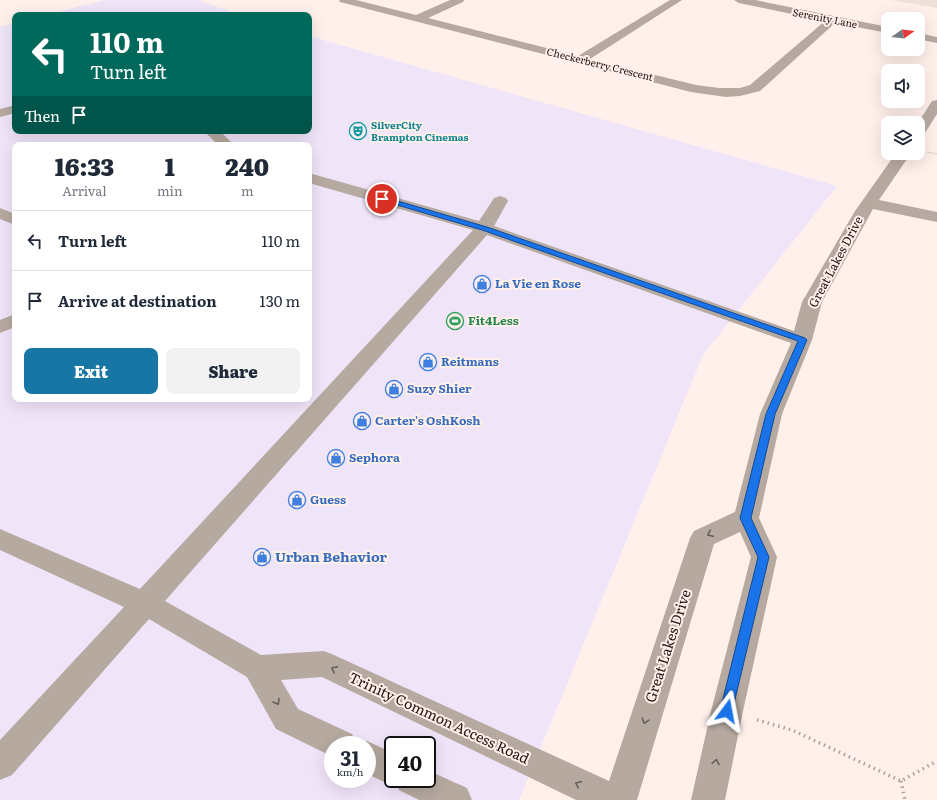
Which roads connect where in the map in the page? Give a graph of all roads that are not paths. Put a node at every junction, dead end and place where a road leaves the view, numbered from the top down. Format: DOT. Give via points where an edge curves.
graph roads {
  1 [pos="344,0"];
  2 [pos="459,0"];
  3 [pos="677,0"];
  4 [pos="739,0"];
  5 [pos="418,18"];
  6 [pos="833,19"];
  7 [pos="881,29"];
  8 [pos="925,37"];
  9 [pos="937,40"];
  10 [pos="581,60"];
  11 [pos="937,104"];
  12 [pos="12,110"];
  13 [pos="0,114"];
  14 [pos="925,122"];
  15 [pos="214,134"];
  16 [pos="224,142"];
  17 [pos="899,160"];
  18 [pos="312,179"];
  19 [pos="500,201"];
  20 [pos="869,203"];
  21 [pos="0,213"];
  22 [pos="937,217"];
  23 [pos="12,219"];
  24 [pos="484,228"];
  25 [pos="12,321"];
  26 [pos="0,327"];
  27 [pos="802,340"];
  28 [pos="746,518"];
  29 [pos="0,539"];
  30 [pos="146,604"];
  31 [pos="258,668"];
  32 [pos="324,737"];
  33 [pos="0,764"];
  34 [pos="430,788"];
  35 [pos="455,800"];
  36 [pos="613,800"];
  37 [pos="620,800"];
  38 [pos="708,800"];
  1 -- 5 [label="street, Checkerberry Crescent"];
  2 -- 5 [label="street"];
  3 -- 10 [label="street"];
  4 -- 6 [label="street, Serenity Lane"];
  5 -- 10 [label="street, Checkerberry Crescent"];
  6 -- 7 [label="street, Serenity Lane"];
  6 -- 10 [label="street, Checkerberry Crescent" via="755,88 744,92 712,92"];
  8 -- 9 [label="street"];
  11 -- 14 [label="street"];
  12 -- 13 [label="street"];
  15 -- 16 [label="street"];
  17 -- 20 [label="street, Great Lakes Drive"];
  18 -- 24 [label="street"];
  19 -- 24 [label="street"];
  20 -- 22 [label="street"];
  20 -- 27 [label="street, Great Lakes Drive" via="812,302"];
  21 -- 23 [label="street"];
  24 -- 27 [label="street"];
  24 -- 30 [label="street"];
  25 -- 26 [label="street"];
  27 -- 28 [label="street, Great Lakes Drive" via="770,414"];
  28 -- 37 [label="street, Great Lakes Drive, one-way" via="703,538"];
  38 -- 28 [label="street, one-way" via="764,557"];
  29 -- 30 [label="street"];
  30 -- 31 [label="street"];
  30 -- 33 [label="street"];
  31 -- 32 [label="street, one-way" via="287,719"];
  36 -- 31 [label="street, Trinity Common Access Road, one-way" via="324,664"];
  34 -- 35 [label="street"];
}
